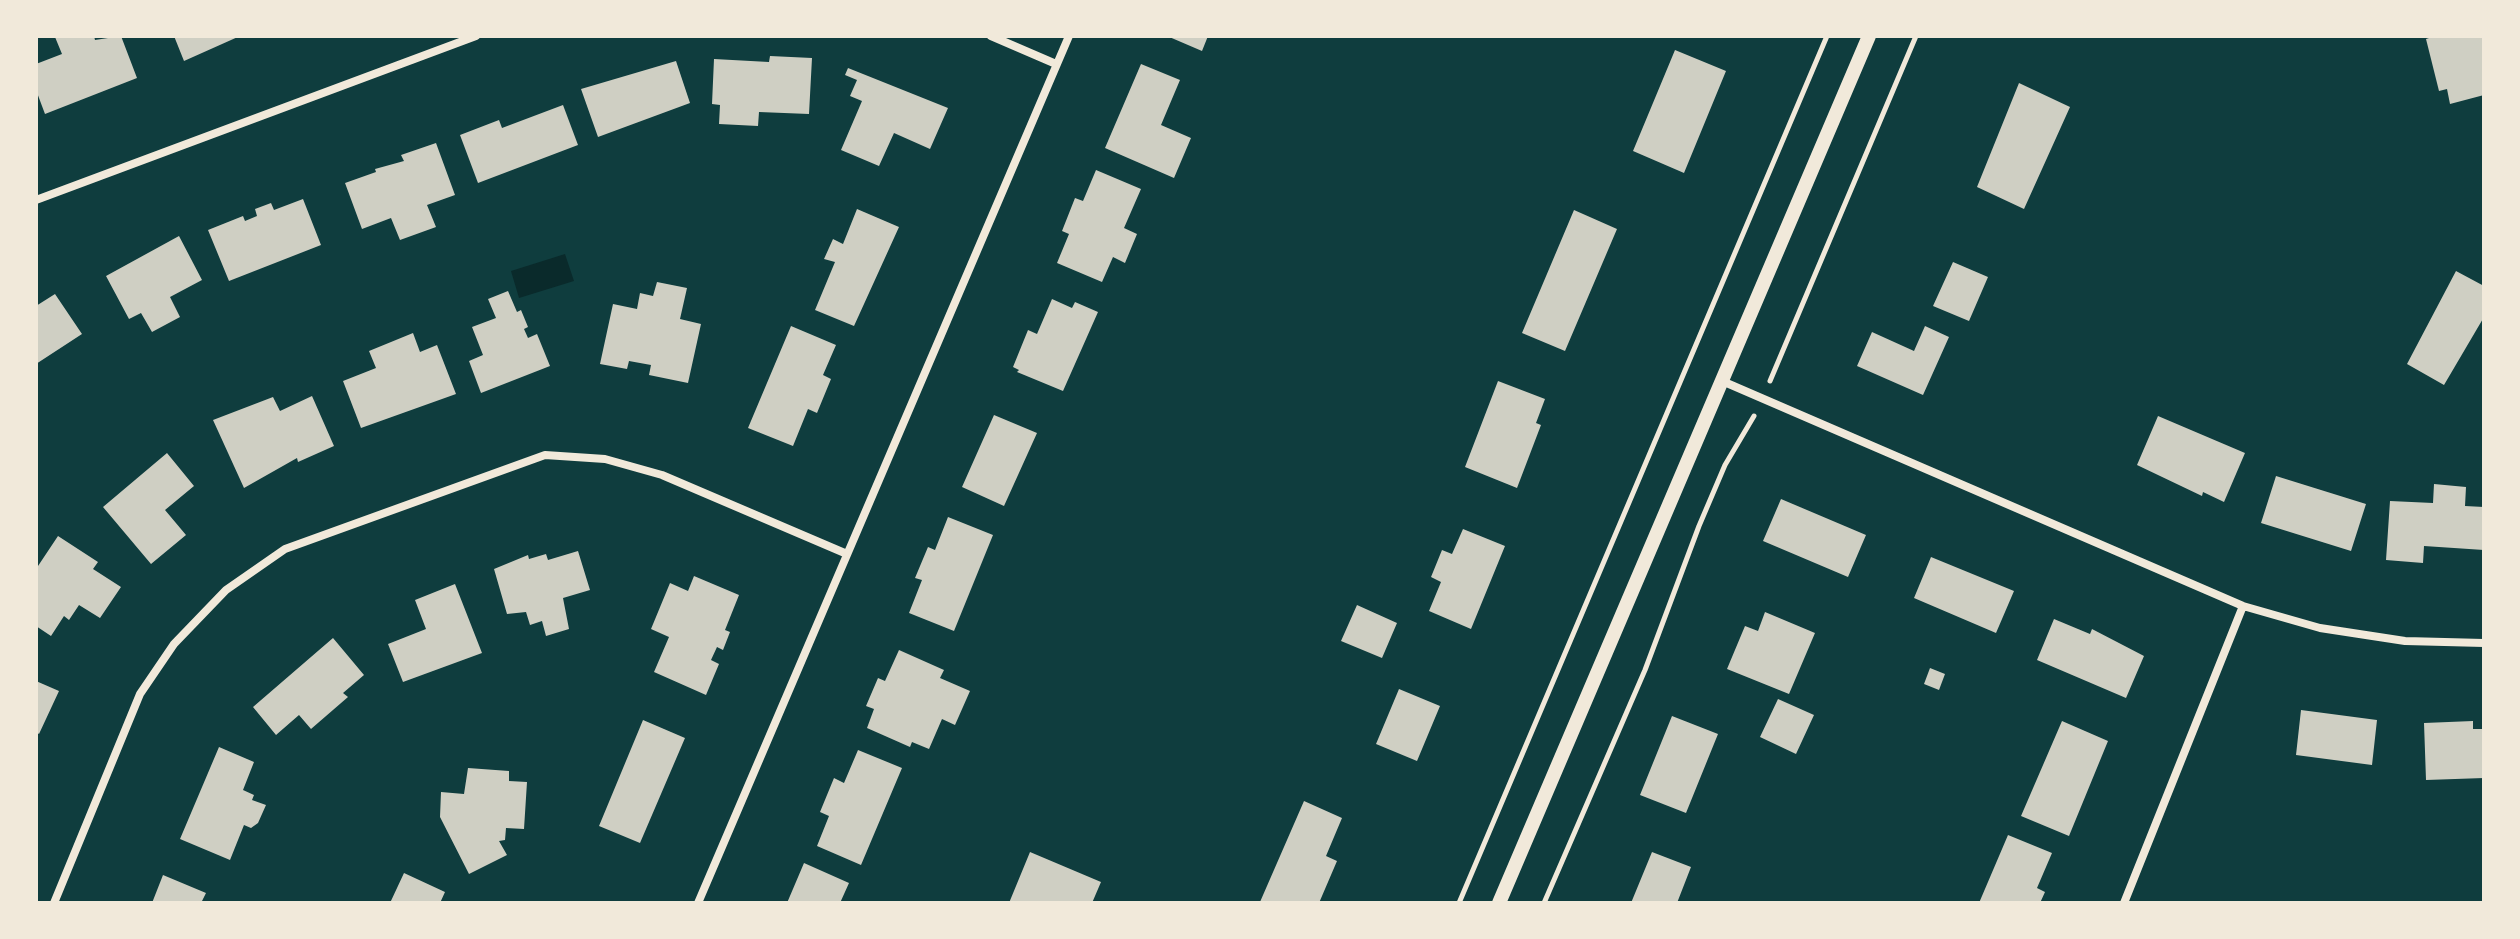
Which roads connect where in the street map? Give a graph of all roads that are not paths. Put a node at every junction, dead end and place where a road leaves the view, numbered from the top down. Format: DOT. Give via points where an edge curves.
graph roads {
  1 [pos="476,36"];
  2 [pos="991,36"];
  3 [pos="1069,36"];
  4 [pos="1869,36"];
  5 [pos="1056,64"];
  6 [pos="36,200"];
  7 [pos="1722,381"];
  8 [pos="847,554"];
  9 [pos="2243,606"];
  10 [pos="2484,643"];
  11 [pos="54,903"];
  12 [pos="698,903"];
  13 [pos="1499,903"];
  14 [pos="2124,903"];
  1 -- 6 [label="street"];
  2 -- 5 [label="street"];
  3 -- 5 [label="street"];
  4 -- 7 [label="street"];
  5 -- 8 [label="street"];
  7 -- 9 [label="street"];
  7 -- 13 [label="street"];
  8 -- 11 [label="street" via="662,475 605,459 545,455 285,549 226,590 174,644 140,694"];
  8 -- 12 [label="street"];
  9 -- 10 [label="street" via="2320,628 2405,641"];
  9 -- 14 [label="street"];
}
